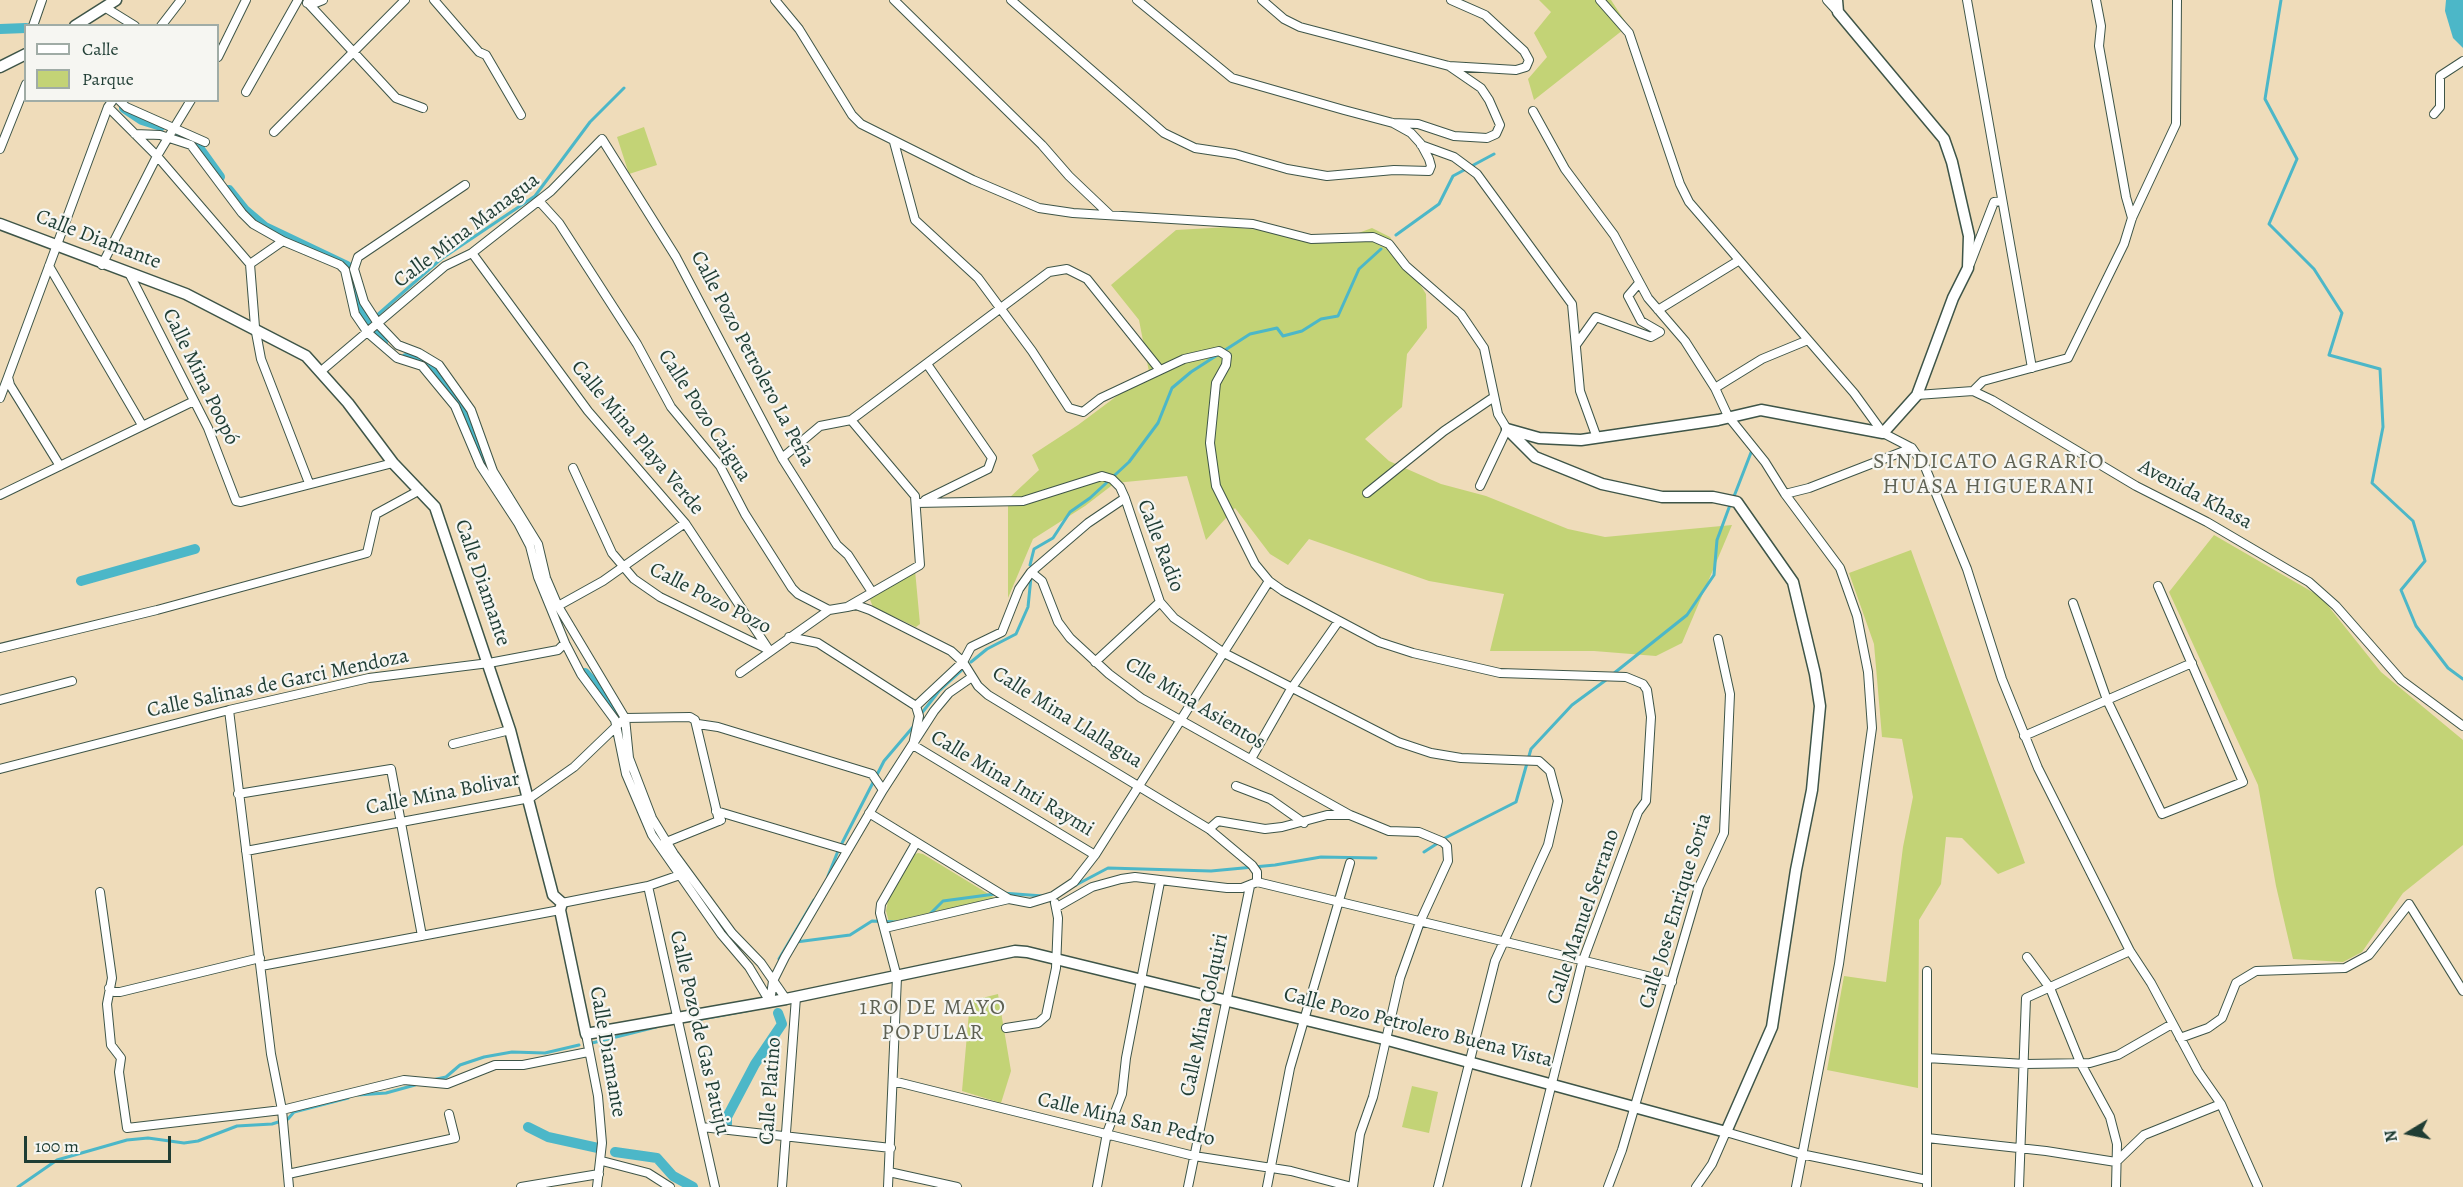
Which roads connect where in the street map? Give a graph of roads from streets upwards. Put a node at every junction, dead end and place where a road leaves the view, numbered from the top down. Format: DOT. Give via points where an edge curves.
graph roads {
  1 [pos="42,0"];
  2 [pos="117,0"];
  3 [pos="181,0"];
  4 [pos="246,0"];
  5 [pos="298,0"];
  6 [pos="323,0"];
  7 [pos="405,0"];
  8 [pos="434,0"];
  9 [pos="775,0"];
  10 [pos="894,0"];
  11 [pos="1011,0"];
  12 [pos="1137,0"];
  13 [pos="1262,0"];
  14 [pos="1451,0"];
  15 [pos="1600,0"];
  16 [pos="1827,0"];
  17 [pos="1837,0"];
  18 [pos="1967,0"];
  19 [pos="2096,0"];
  20 [pos="2177,0"];
  21 [pos="306,2"];
  22 [pos="106,8"];
  23 [pos="1838,12"];
  24 [pos="34,24"];
  25 [pos="78,24"];
  26 [pos="132,24"];
  27 [pos="163,24"];
  28 [pos="353,52"];
  29 [pos="24,55"];
  30 [pos="219,55"];
  31 [pos="2463,61"];
  32 [pos="1449,66"];
  33 [pos="0,68"];
  34 [pos="24,89"];
  35 [pos="246,92"];
  36 [pos="121,102"];
  37 [pos="190,102"];
  38 [pos="111,104"];
  39 [pos="423,108"];
  40 [pos="1533,111"];
  41 [pos="2434,114"];
  42 [pos="521,115"];
  43 [pos="1393,123"];
  44 [pos="170,132"];
  45 [pos="274,132"];
  46 [pos="135,134"];
  47 [pos="604,141"];
  48 [pos="205,142"];
  49 [pos="894,142"];
  50 [pos="1421,144"];
  51 [pos="0,149"];
  52 [pos="157,156"];
  53 [pos="465,185"];
  54 [pos="539,201"];
  55 [pos="2002,201"];
  56 [pos="1111,215"];
  57 [pos="2132,218"];
  58 [pos="0,224"];
  59 [pos="283,241"];
  60 [pos="57,246"];
  61 [pos="472,253"];
  62 [pos="1738,261"];
  63 [pos="250,264"];
  64 [pos="102,265"];
  65 [pos="49,266"];
  66 [pos="1968,268"];
  67 [pos="130,274"];
  68 [pos="1640,283"];
  69 [pos="1000,308"];
  70 [pos="1658,310"];
  71 [pos="378,325"];
  72 [pos="255,327"];
  73 [pos="368,333"];
  74 [pos="1808,340"];
  75 [pos="1576,345"];
  76 [pos="927,364"];
  77 [pos="2031,368"];
  78 [pos="1160,370"];
  79 [pos="320,372"];
  80 [pos="8,377"];
  81 [pos="1715,388"];
  82 [pos="1973,391"];
  83 [pos="1917,395"];
  84 [pos="1494,397"];
  85 [pos="0,398"];
  86 [pos="194,401"];
  87 [pos="1728,416"];
  88 [pos="850,420"];
  89 [pos="142,425"];
  90 [pos="1507,429"];
  91 [pos="1883,434"];
  92 [pos="1598,438"];
  93 [pos="1912,448"];
  94 [pos="782,458"];
  95 [pos="393,463"];
  96 [pos="60,466"];
  97 [pos="573,468"];
  98 [pos="309,483"];
  99 [pos="1480,486"];
  100 [pos="420,490"];
  101 [pos="1367,493"];
  102 [pos="1785,494"];
  103 [pos="0,495"];
  104 [pos="1125,498"];
  105 [pos="916,502"];
  106 [pos="685,523"];
  107 [pos="622,567"];
  108 [pos="1031,572"];
  109 [pos="1269,581"];
  110 [pos="2158,586"];
  111 [pos="872,592"];
  112 [pos="1160,602"];
  113 [pos="2073,603"];
  114 [pos="558,606"];
  115 [pos="847,607"];
  116 [pos="829,610"];
  117 [pos="1338,622"];
  118 [pos="789,637"];
  119 [pos="1718,639"];
  120 [pos="566,644"];
  121 [pos="0,648"];
  122 [pos="769,650"];
  123 [pos="1224,653"];
  124 [pos="963,662"];
  125 [pos="1095,662"];
  126 [pos="489,663"];
  127 [pos="2192,663"];
  128 [pos="740,673"];
  129 [pos="972,677"];
  130 [pos="72,681"];
  131 [pos="1291,689"];
  132 [pos="0,700"];
  133 [pos="2107,700"];
  134 [pos="916,706"];
  135 [pos="229,710"];
  136 [pos="626,718"];
  137 [pos="1180,720"];
  138 [pos="698,724"];
  139 [pos="616,726"];
  140 [pos="2463,726"];
  141 [pos="510,730"];
  142 [pos="2024,736"];
  143 [pos="453,744"];
  144 [pos="913,745"];
  145 [pos="1251,759"];
  146 [pos="0,769"];
  147 [pos="1139,785"];
  148 [pos="1236,786"];
  149 [pos="883,790"];
  150 [pos="238,794"];
  151 [pos="530,798"];
  152 [pos="716,811"];
  153 [pos="869,813"];
  154 [pos="1350,814"];
  155 [pos="733,816"];
  156 [pos="402,821"];
  157 [pos="719,821"];
  158 [pos="1304,822"];
  159 [pos="1209,829"];
  160 [pos="916,843"];
  161 [pos="662,844"];
  162 [pos="847,850"];
  163 [pos="246,851"];
  164 [pos="1095,855"];
  165 [pos="1350,864"];
  166 [pos="680,875"];
  167 [pos="1160,882"];
  168 [pos="1254,884"];
  169 [pos="648,886"];
  170 [pos="100,892"];
  171 [pos="1053,897"];
  172 [pos="1009,899"];
  173 [pos="1338,902"];
  174 [pos="561,907"];
  175 [pos="1057,907"];
  176 [pos="1420,922"];
  177 [pos="885,928"];
  178 [pos="422,936"];
  179 [pos="1503,941"];
  180 [pos="2130,951"];
  181 [pos="2027,957"];
  182 [pos="1055,958"];
  183 [pos="260,962"];
  184 [pos="1582,963"];
  185 [pos="1927,971"];
  186 [pos="897,977"];
  187 [pos="773,981"];
  188 [pos="1139,981"];
  189 [pos="1672,982"];
  190 [pos="110,988"];
  191 [pos="2050,988"];
  192 [pos="2463,991"];
  193 [pos="791,998"];
  194 [pos="1226,1000"];
  195 [pos="770,1002"];
  196 [pos="679,1018"];
  197 [pos="1304,1019"];
  198 [pos="2172,1024"];
  199 [pos="1006,1029"];
  200 [pos="586,1034"];
  201 [pos="2180,1038"];
  202 [pos="1384,1039"];
  203 [pos="588,1052"];
  204 [pos="1927,1058"];
  205 [pos="1468,1062"];
  206 [pos="2080,1062"];
  207 [pos="2025,1064"];
  208 [pos="893,1081"];
  209 [pos="1551,1083"];
  210 [pos="2221,1104"];
  211 [pos="1634,1105"];
  212 [pos="282,1110"];
  213 [pos="449,1114"];
  214 [pos="702,1127"];
  215 [pos="1726,1132"];
  216 [pos="1107,1133"];
  217 [pos="786,1136"];
  218 [pos="1927,1138"];
  219 [pos="891,1148"];
  220 [pos="2022,1149"];
  221 [pos="1802,1154"];
  222 [pos="1194,1156"];
  223 [pos="602,1161"];
  224 [pos="2116,1162"];
  225 [pos="1269,1168"];
  226 [pos="889,1172"];
  227 [pos="288,1174"];
  228 [pos="599,1174"];
  229 [pos="1927,1183"];
  230 [pos="289,1187"];
  231 [pos="521,1187"];
  232 [pos="597,1187"];
  233 [pos="670,1187"];
  234 [pos="715,1187"];
  235 [pos="782,1187"];
  236 [pos="888,1187"];
  237 [pos="957,1187"];
  238 [pos="1097,1187"];
  239 [pos="1188,1187"];
  240 [pos="1267,1187"];
  241 [pos="1353,1187"];
  242 [pos="1438,1187"];
  243 [pos="1526,1187"];
  244 [pos="1608,1187"];
  245 [pos="1696,1187"];
  246 [pos="1796,1187"];
  247 [pos="2019,1187"];
  248 [pos="2116,1187"];
  249 [pos="2258,1187"];
  1 -- 24 [label="street"];
  2 -- 22 [label="street"];
  3 -- 27 [label="street"];
  4 -- 30 [label="street"];
  5 -- 35 [label="street"];
  6 -- 21 [label="street"];
  7 -- 28 [label="street"];
  8 -- 42 [label="street" via="479,52 486,55"];
  9 -- 49 [label="street" via="800,29 852,115"];
  10 -- 56 [label="street"];
  11 -- 50 [label="street" via="1164,133 1195,148 1328,176 1429,171 1429,159"];
  12 -- 43 [label="street" via="1232,78"];
  13 -- 32 [label="street" via="1300,27"];
  14 -- 32 [label="street" via="1485,15 1529,60 1526,67 1516,70"];
  15 -- 62 [label="street" via="1629,33 1689,202"];
  16 -- 23 [label="street"];
  17 -- 23 [label="street"];
  18 -- 55 [label="street"];
  19 -- 57 [label="street" via="2101,26 2099,46"];
  20 -- 57 [label="street" via="2176,124"];
  21 -- 28 [label="street"];
  22 -- 25 [label="street"];
  22 -- 26 [label="street"];
  23 -- 66 [label="street" via="1944,139 1969,236"];
  28 -- 39 [label="street" via="396,99"];
  28 -- 45 [label="street"];
  29 -- 33 [label="street"];
  31 -- 41 [label="street" via="2440,76 2440,107"];
  32 -- 43 [label="street" via="1481,88 1500,125 1496,134 1475,139 1418,124"];
  34 -- 51 [label="street"];
  36 -- 44 [label="street"];
  37 -- 44 [label="street"];
  38 -- 46 [label="street"];
  38 -- 60 [label="street"];
  40 -- 68 [label="street" via="1565,169 1614,235"];
  43 -- 50 [label="street"];
  44 -- 46 [label="street"];
  44 -- 48 [label="street"];
  44 -- 52 [label="street"];
  44 -- 59 [label="street" via="196,149 253,224"];
  46 -- 52 [label="street"];
  47 -- 54 [label="street, Calle Mina Managua" via="599,140"];
  47 -- 94 [label="street, Calle Pozo Petrolero La Peña" via="682,266"];
  49 -- 56 [label="street" via="1039,208"];
  49 -- 69 [label="street" via="915,220 978,278"];
  50 -- 75 [label="street" via="1454,157 1477,174 1572,304"];
  52 -- 63 [label="street"];
  52 -- 64 [label="street"];
  53 -- 71 [label="street" via="358,258 354,269 364,302"];
  54 -- 61 [label="street, Calle Mina Managua"];
  54 -- 116 [label="street, Calle Pozo Caigua" via="559,224 637,344 671,407 720,466 744,514 792,588"];
  55 -- 66 [label="street" via="1994,202"];
  55 -- 77 [label="street"];
  56 -- 84 [label="street" via="1253,224 1319,240 1381,239 1461,314 1478,336"];
  57 -- 77 [label="street" via="2124,244 2068,358"];
  58 -- 60 [label="street, Calle Diamante"];
  59 -- 63 [label="street"];
  59 -- 73 [label="street" via="345,270 355,314"];
  60 -- 64 [label="street, Calle Diamante"];
  60 -- 65 [label="street"];
  61 -- 71 [label="street, Calle Mina Managua" via="445,266"];
  61 -- 106 [label="street, Calle Mina Playa Verde" via="588,411"];
  62 -- 70 [label="street"];
  62 -- 74 [label="street"];
  63 -- 72 [label="street"];
  64 -- 67 [label="street, Calle Diamante"];
  65 -- 80 [label="street"];
  65 -- 89 [label="street"];
  66 -- 83 [label="street"];
  67 -- 72 [label="street, Calle Diamante" via="186,294"];
  67 -- 86 [label="street, Calle Mina Poopó"];
  68 -- 70 [label="street"];
  68 -- 75 [label="street" via="1628,296 1641,321 1660,332 1651,337 1596,317"];
  69 -- 76 [label="street"];
  69 -- 78 [label="street" via="1049,272 1068,269 1087,279"];
  69 -- 78 [label="street" via="1069,408 1076,412 1083,412 1101,398"];
  70 -- 81 [label="street" via="1685,341"];
  71 -- 73 [label="street, Calle Mina Managua"];
  71 -- 114 [label="street" via="398,345 439,365 471,410 494,471 538,544"];
  72 -- 79 [label="street, Calle Diamante" via="306,356"];
  72 -- 98 [label="street" via="261,358"];
  73 -- 79 [label="street, Calle Mina Managua"];
  73 -- 120 [label="street" via="397,358 422,366 455,406 480,465 530,546 538,577"];
  74 -- 81 [label="street" via="1762,359"];
  74 -- 91 [label="street"];
  75 -- 92 [label="street" via="1580,391"];
  76 -- 88 [label="street"];
  76 -- 105 [label="street" via="992,458 988,470"];
  77 -- 82 [label="street" via="1983,381"];
  78 -- 109 [label="street" via="1184,359 1219,351 1227,356 1227,365 1216,383 1211,465 1216,486 1245,547"];
  79 -- 95 [label="street, Calle Diamante"];
  80 -- 85 [label="street"];
  80 -- 96 [label="street"];
  81 -- 87 [label="street"];
  82 -- 83 [label="street"];
  82 -- 140 [label="street, Avenida Khasa" via="2309,582 2352,623 2401,680"];
  83 -- 91 [label="street"];
  84 -- 90 [label="street"];
  84 -- 101 [label="street" via="1443,431"];
  86 -- 89 [label="street"];
  86 -- 98 [label="street, Calle Mina Poopó" via="220,457 233,497 241,502"];
  87 -- 91 [label="street" via="1761,410"];
  87 -- 92 [label="street"];
  87 -- 102 [label="street"];
  88 -- 94 [label="street" via="820,426"];
  88 -- 105 [label="street"];
  89 -- 96 [label="street"];
  90 -- 92 [label="street" via="1559,440"];
  90 -- 99 [label="street"];
  90 -- 215 [label="street" via="1535,457 1602,484 1662,497 1713,497 1737,502 1793,582 1820,706 1812,790 1772,1027"];
  91 -- 93 [label="street"];
  93 -- 102 [label="street"];
  93 -- 142 [label="street" via="1925,467 1967,569"];
  94 -- 111 [label="street, Calle Pozo Petrolero La Peña"];
  95 -- 98 [label="street"];
  95 -- 100 [label="street, Calle Diamante"];
  96 -- 103 [label="street"];
  97 -- 107 [label="street, Calle Pozo Pozo" via="605,540"];
  100 -- 121 [label="street" via="376,514 367,553"];
  100 -- 126 [label="street, Calle Diamante" via="435,507"];
  102 -- 221 [label="street" via="1840,568 1857,616 1868,672 1872,728 1839,964"];
  104 -- 105 [label="street" via="1112,479 1102,476 1023,501"];
  104 -- 108 [label="street, Calle Radio" via="1088,523"];
  104 -- 112 [label="street, Calle Radio"];
  105 -- 111 [label="street, Calle Pozo Pozo" via="920,565"];
  106 -- 107 [label="street"];
  106 -- 122 [label="street, Calle Mina Playa Verde"];
  107 -- 114 [label="street"];
  107 -- 122 [label="street, Calle Pozo Pozo" via="649,591"];
  108 -- 124 [label="street" via="1018,590 1002,632 971,647"];
  108 -- 125 [label="street, Clle Mina Asientos" via="1042,581 1062,629"];
  109 -- 117 [label="street"];
  109 -- 123 [label="street"];
  110 -- 127 [label="street"];
  111 -- 115 [label="street, Calle Pozo Pozo"];
  112 -- 123 [label="street, Calle Radio" via="1174,618"];
  112 -- 125 [label="street"];
  113 -- 133 [label="street"];
  114 -- 136 [label="street"];
  115 -- 116 [label="street, Calle Pozo Pozo"];
  115 -- 124 [label="street, Calle Mina Llallagua" via="855,605 870,610 943,646"];
  116 -- 118 [label="street, Calle Pozo Pozo"];
  117 -- 131 [label="street"];
  117 -- 184 [label="street, Calle Manuel Serrano" via="1413,653 1500,673 1636,679 1647,690 1650,705 1646,801 1638,812"];
  118 -- 122 [label="street, Calle Pozo Pozo"];
  118 -- 134 [label="street" via="818,643"];
  119 -- 189 [label="street, Calle Jose Enrique Soria" via="1730,694 1726,819 1724,833 1699,887"];
  120 -- 126 [label="street, Calle Salinas de Garci Mendoza" via="558,650"];
  120 -- 139 [label="street" via="585,680 611,711"];
  122 -- 128 [label="street"];
  123 -- 131 [label="street, Calle Radio"];
  123 -- 137 [label="street"];
  124 -- 129 [label="street, Calle Mina Llallagua"];
  124 -- 134 [label="street"];
  125 -- 137 [label="street, Clle Mina Asientos"];
  126 -- 135 [label="street, Calle Salinas de Garci Mendoza" via="369,678"];
  126 -- 141 [label="street, Calle Diamante"];
  127 -- 133 [label="street"];
  127 -- 133 [label="street" via="2243,782 2162,814"];
  129 -- 144 [label="street" via="949,693"];
  129 -- 147 [label="street, Calle Mina Llallagua" via="988,694"];
  130 -- 132 [label="street"];
  131 -- 145 [label="street"];
  131 -- 179 [label="street, Calle Radio" via="1398,742 1431,753 1461,759 1527,759 1545,765 1558,801 1554,822 1548,845"];
  133 -- 142 [label="street"];
  134 -- 144 [label="street, Calle Mina Inti Raymi" via="919,716"];
  135 -- 146 [label="street, Calle Salinas de Garci Mendoza"];
  135 -- 150 [label="street"];
  136 -- 138 [label="street" via="690,717"];
  136 -- 139 [label="street, Calle Mina Bolivar"];
  136 -- 161 [label="street" via="625,738 634,776"];
  137 -- 145 [label="street, Clle Mina Asientos"];
  137 -- 147 [label="street"];
  138 -- 149 [label="street" via="872,774"];
  138 -- 152 [label="street"];
  139 -- 151 [label="street, Calle Mina Bolivar" via="574,767"];
  139 -- 161 [label="street" via="626,774 643,818"];
  141 -- 143 [label="street"];
  141 -- 151 [label="street, Calle Diamante"];
  142 -- 180 [label="street"];
  144 -- 149 [label="street"];
  144 -- 164 [label="street, Calle Mina Inti Raymi"];
  145 -- 154 [label="street, Clle Mina Asientos"];
  147 -- 159 [label="street, Calle Mina Llallagua"];
  147 -- 164 [label="street"];
  148 -- 158 [label="street" via="1270,800"];
  149 -- 153 [label="street"];
  150 -- 156 [label="street" via="391,769"];
  150 -- 163 [label="street"];
  151 -- 156 [label="street, Calle Mina Bolivar"];
  151 -- 174 [label="street, Calle Diamante" via="553,895"];
  152 -- 155 [label="street"];
  152 -- 157 [label="street"];
  153 -- 160 [label="street"];
  153 -- 162 [label="street"];
  154 -- 158 [label="street"];
  154 -- 176 [label="street, Clle Mina Asientos" via="1389,831 1419,832 1447,846 1448,861"];
  155 -- 157 [label="street"];
  155 -- 162 [label="street"];
  156 -- 163 [label="street, Calle Mina Bolivar"];
  156 -- 178 [label="street"];
  157 -- 161 [label="street"];
  158 -- 159 [label="street" via="1265,829 1218,821"];
  159 -- 168 [label="street, Calle Mina Llallagua" via="1252,865 1257,872"];
  160 -- 172 [label="street"];
  160 -- 177 [label="street" via="885,893 880,914"];
  161 -- 166 [label="street"];
  161 -- 187 [label="street"];
  162 -- 187 [label="street"];
  163 -- 183 [label="street"];
  164 -- 171 [label="street" via="1074,882"];
  165 -- 173 [label="street"];
  166 -- 169 [label="street"];
  166 -- 195 [label="street" via="749,967"];
  167 -- 168 [label="street" via="1227,888"];
  167 -- 175 [label="street" via="1134,877 1111,880"];
  167 -- 188 [label="street"];
  168 -- 173 [label="street"];
  168 -- 194 [label="street, Calle Mina Colquiri"];
  169 -- 174 [label="street"];
  169 -- 196 [label="street, Calle Pozo de Gas Patuju"];
  170 -- 190 [label="street" via="112,978"];
  171 -- 172 [label="street" via="1030,903"];
  171 -- 175 [label="street"];
  172 -- 177 [label="street"];
  173 -- 176 [label="street"];
  173 -- 197 [label="street"];
  174 -- 178 [label="street"];
  174 -- 200 [label="street, Calle Diamante"];
  175 -- 182 [label="street"];
  176 -- 179 [label="street"];
  176 -- 202 [label="street"];
  177 -- 186 [label="street"];
  178 -- 183 [label="street"];
  179 -- 184 [label="street"];
  179 -- 205 [label="street"];
  180 -- 191 [label="street"];
  180 -- 198 [label="street"];
  181 -- 191 [label="street"];
  182 -- 186 [label="street, Calle Pozo Petrolero Buena Vista" via="1014,951"];
  182 -- 188 [label="street, Calle Pozo Petrolero Buena Vista"];
  182 -- 199 [label="street" via="1043,1021"];
  183 -- 190 [label="street" via="120,992"];
  183 -- 212 [label="street" via="270,1054"];
  184 -- 189 [label="street"];
  184 -- 209 [label="street, Calle Manuel Serrano"];
  185 -- 204 [label="street"];
  186 -- 193 [label="street, Calle Pozo Petrolero Buena Vista"];
  186 -- 208 [label="street"];
  187 -- 193 [label="street"];
  187 -- 195 [label="street"];
  188 -- 194 [label="street, Calle Pozo Petrolero Buena Vista"];
  188 -- 216 [label="street" via="1122,1094"];
  189 -- 211 [label="street, Calle Jose Enrique Soria"];
  190 -- 212 [label="street" via="107,1004 111,1045 121,1058 119,1072 127,1128"];
  191 -- 206 [label="street"];
  191 -- 207 [label="street" via="2026,998"];
  192 -- 201 [label="street" via="2409,904 2369,955 2345,968 2256,971 2236,983 2222,1018 2208,1028"];
  193 -- 195 [label="street, Calle Pozo Petrolero Buena Vista"];
  193 -- 217 [label="street, Calle Platino"];
  194 -- 197 [label="street, Calle Pozo Petrolero Buena Vista"];
  194 -- 222 [label="street, Calle Mina Colquiri"];
  195 -- 196 [label="street, Calle Pozo Petrolero Buena Vista"];
  196 -- 200 [label="street, Calle Pozo Petrolero Buena Vista"];
  196 -- 214 [label="street, Calle Pozo de Gas Patuju"];
  197 -- 202 [label="street, Calle Pozo Petrolero Buena Vista"];
  197 -- 225 [label="street"];
  198 -- 201 [label="street"];
  198 -- 206 [label="street" via="2118,1055"];
  200 -- 203 [label="street, Calle Diamante"];
  201 -- 210 [label="street"];
  202 -- 205 [label="street, Calle Pozo Petrolero Buena Vista"];
  202 -- 241 [label="street" via="1373,1097 1360,1134"];
  203 -- 212 [label="street" via="523,1065 495,1065 447,1084 404,1080"];
  203 -- 223 [label="street, Calle Diamante" via="598,1096"];
  204 -- 207 [label="street"];
  204 -- 218 [label="street"];
  205 -- 209 [label="street, Calle Pozo Petrolero Buena Vista"];
  205 -- 242 [label="street"];
  206 -- 207 [label="street"];
  206 -- 224 [label="street" via="2115,1131"];
  207 -- 220 [label="street"];
  208 -- 216 [label="street, Calle Mina San Pedro"];
  208 -- 219 [label="street"];
  209 -- 211 [label="street, Calle Pozo Petrolero Buena Vista"];
  209 -- 243 [label="street, Calle Manuel Serrano"];
  210 -- 224 [label="street" via="2144,1135"];
  210 -- 249 [label="street"];
  211 -- 215 [label="street, Calle Pozo Petrolero Buena Vista"];
  211 -- 244 [label="street, Calle Jose Enrique Soria"];
  212 -- 227 [label="street"];
  213 -- 227 [label="street" via="455,1138"];
  214 -- 217 [label="street"];
  214 -- 234 [label="street, Calle Pozo de Gas Patuju"];
  215 -- 221 [label="street, Calle Pozo Petrolero Buena Vista"];
  215 -- 245 [label="street" via="1712,1164"];
  216 -- 222 [label="street, Calle Mina San Pedro"];
  216 -- 238 [label="street"];
  217 -- 219 [label="street"];
  217 -- 235 [label="street, Calle Platino"];
  218 -- 220 [label="street"];
  218 -- 229 [label="street"];
  219 -- 226 [label="street"];
  220 -- 224 [label="street"];
  220 -- 247 [label="street"];
  221 -- 229 [label="street, Calle Pozo Petrolero Buena Vista"];
  221 -- 246 [label="street"];
  222 -- 225 [label="street, Calle Mina San Pedro"];
  222 -- 239 [label="street, Calle Mina Colquiri"];
  223 -- 228 [label="street, Calle Diamante"];
  223 -- 233 [label="street" via="648,1173"];
  224 -- 248 [label="street"];
  225 -- 240 [label="street"];
  225 -- 241 [label="street, Calle Mina San Pedro"];
  226 -- 236 [label="street"];
  226 -- 237 [label="street"];
  227 -- 230 [label="street"];
  228 -- 231 [label="street"];
  228 -- 232 [label="street, Calle Diamante"];
}
